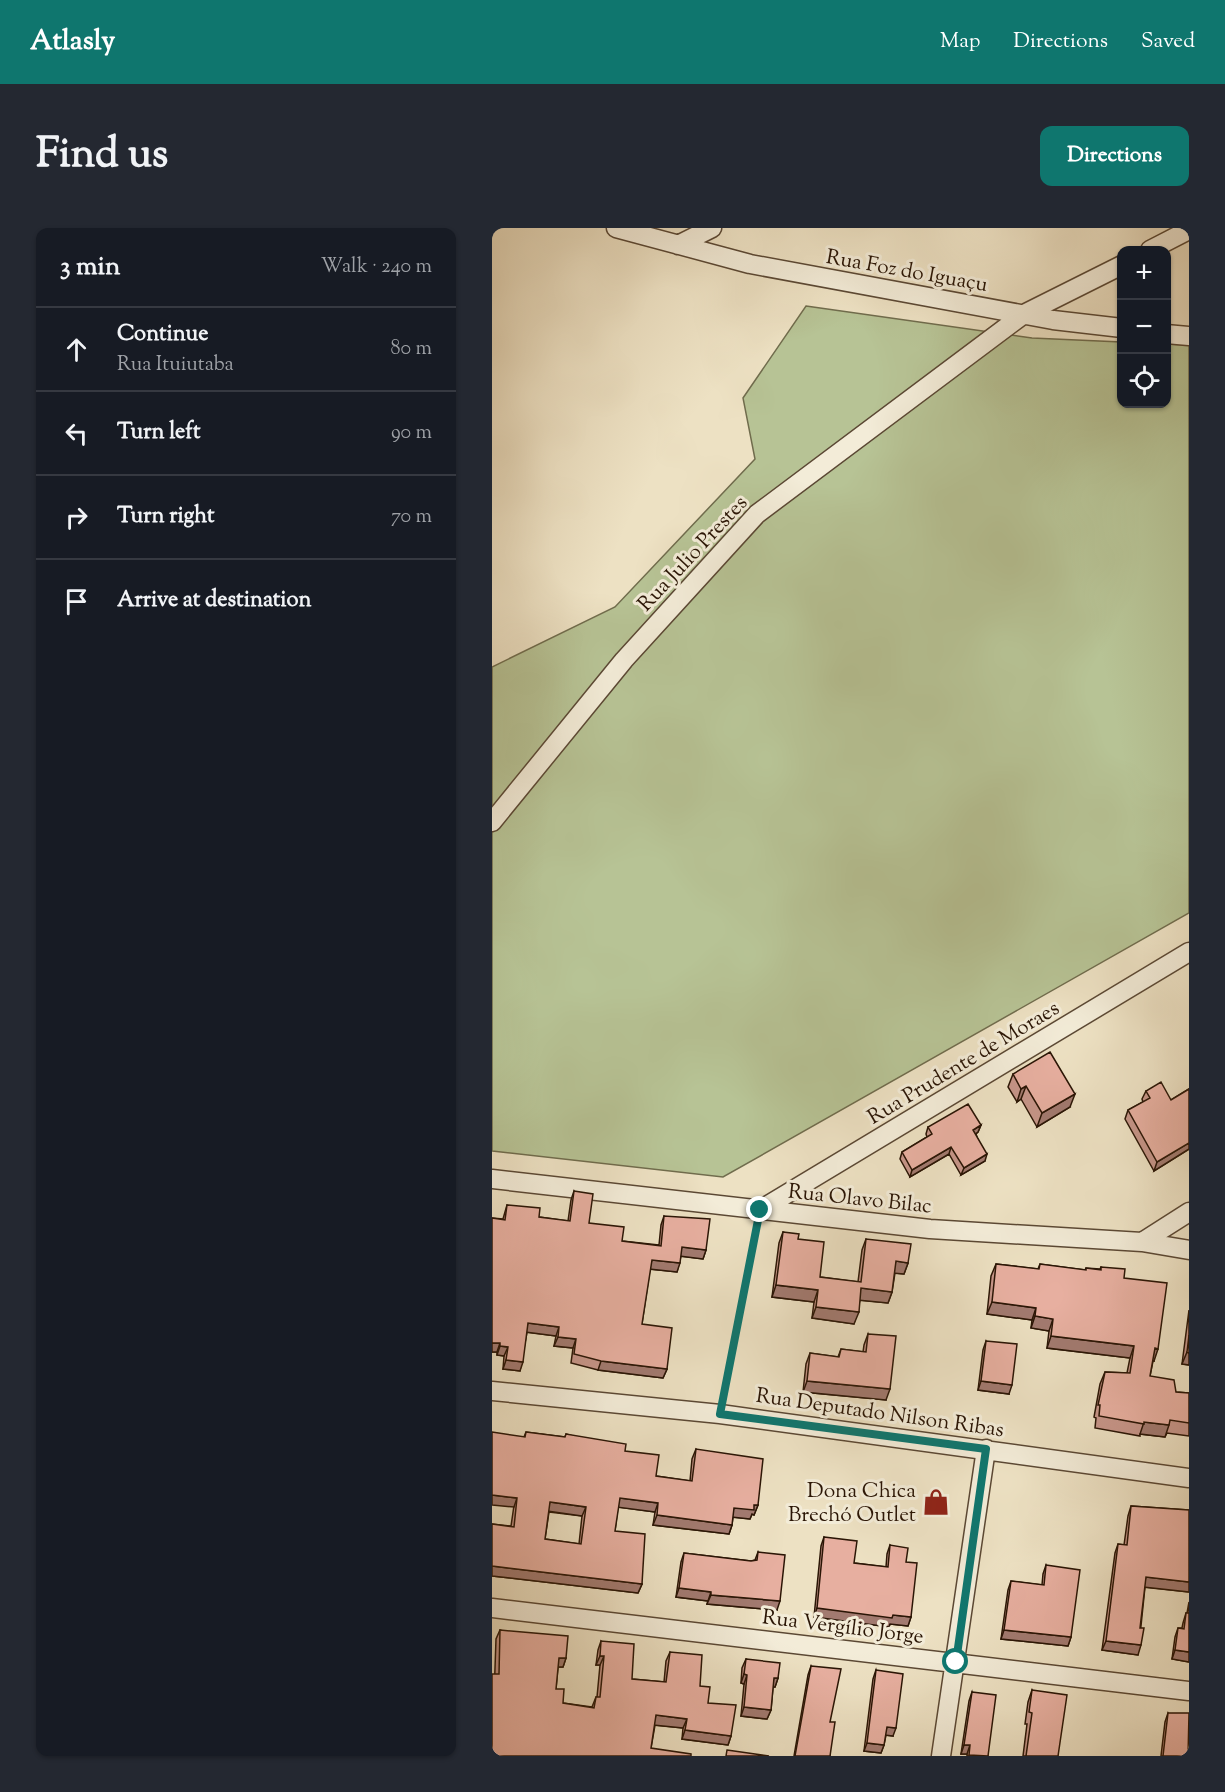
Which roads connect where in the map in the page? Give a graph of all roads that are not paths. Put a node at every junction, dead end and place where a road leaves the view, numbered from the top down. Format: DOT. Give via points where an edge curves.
graph roads {
  1 [pos="616,228"];
  2 [pos="712,228"];
  3 [pos="1189,230"];
  4 [pos="678,245"];
  5 [pos="1157,246"];
  6 [pos="1117,268"];
  7 [pos="1024,314"];
  8 [pos="1117,327"];
  9 [pos="1171,334"];
  10 [pos="1189,336"];
  11 [pos="492,822"];
  12 [pos="1189,952"];
  13 [pos="492,1179"];
  14 [pos="760,1210"];
  15 [pos="1189,1212"];
  16 [pos="1142,1242"];
  17 [pos="1189,1250"];
  18 [pos="492,1391"];
  19 [pos="986,1449"];
  20 [pos="1189,1478"];
  21 [pos="492,1608"];
  22 [pos="956,1662"];
  23 [pos="1189,1691"];
  24 [pos="941,1756"];
  1 -- 4 [label="street, Rua Foz do Iguaçu"];
  2 -- 4 [label="street"];
  3 -- 5 [label="street"];
  4 -- 7 [label="street, Rua Foz do Iguaçu" via="750,264"];
  6 -- 7 [label="street, Rua Julio Prestes"];
  7 -- 8 [label="street, Rua Foz do Iguaçu"];
  7 -- 11 [label="street, Rua Julio Prestes" via="757,514 624,660"];
  9 -- 10 [label="street"];
  12 -- 14 [label="street, Rua Prudente de Moraes"];
  13 -- 14 [label="street, Rua Olavo Bilac"];
  14 -- 16 [label="street, Rua Olavo Bilac" via="930,1229"];
  15 -- 16 [label="street"];
  16 -- 17 [label="street, Rua Olavo Bilac"];
  18 -- 19 [label="street, Rua Deputado Nilson Ribas" via="720,1414"];
  19 -- 20 [label="street, Rua Deputado Nilson Ribas"];
  19 -- 22 [label="street"];
  21 -- 22 [label="street, Rua Vergílio Jorge"];
  22 -- 23 [label="street, Rua Vergílio Jorge"];
  22 -- 24 [label="street"];
}
